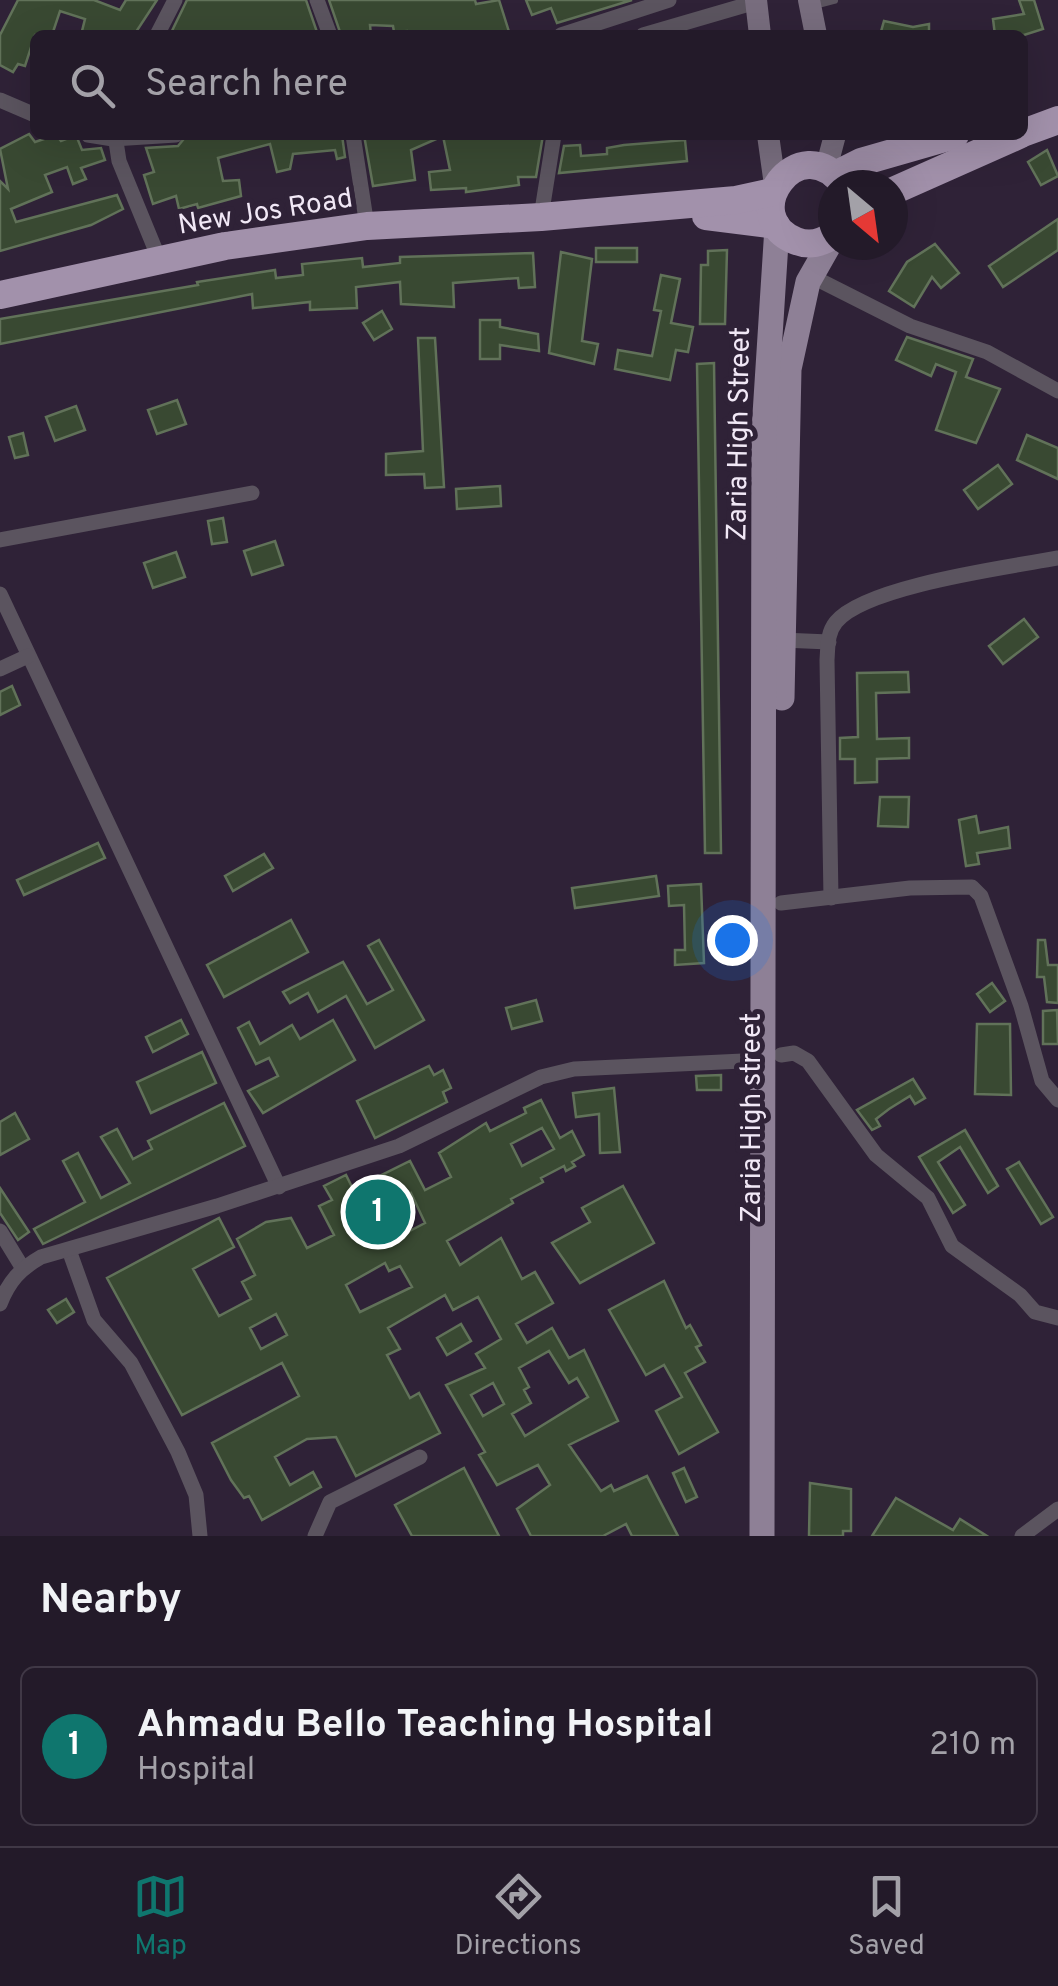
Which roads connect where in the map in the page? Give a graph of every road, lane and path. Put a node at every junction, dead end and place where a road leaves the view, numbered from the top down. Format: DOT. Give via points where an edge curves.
graph roads {
  1 [pos="175,0"];
  2 [pos="317,0"];
  3 [pos="669,0"];
  4 [pos="834,0"];
  5 [pos="756,1"];
  6 [pos="810,3"];
  7 [pos="159,30"];
  8 [pos="328,30"];
  9 [pos="576,30"];
  10 [pos="660,30"];
  11 [pos="759,30"];
  12 [pos="815,30"];
  13 [pos="0,100"];
  14 [pos="1058,102"];
  15 [pos="1028,111"];
  16 [pos="30,113"];
  17 [pos="1058,120"];
  18 [pos="1028,131"];
  19 [pos="115,140"];
  20 [pos="354,140"];
  21 [pos="553,140"];
  22 [pos="769,140"];
  23 [pos="836,140"];
  24 [pos="938,140"];
  25 [pos="1007,140"];
  26 [pos="835,170"];
  27 [pos="846,170"];
  28 [pos="818,171"];
  29 [pos="908,183"];
  30 [pos="774,189"];
  31 [pos="543,217"];
  32 [pos="776,225"];
  33 [pos="367,226"];
  34 [pos="818,240"];
  35 [pos="160,260"];
  36 [pos="820,260"];
  37 [pos="811,276"];
  38 [pos="0,294"];
  39 [pos="1058,391"];
  40 [pos="252,493"];
  41 [pos="0,540"];
  42 [pos="1058,558"];
  43 [pos="0,594"];
  44 [pos="774,642"];
  45 [pos="828,642"];
  46 [pos="28,656"];
  47 [pos="0,669"];
  48 [pos="831,898"];
  49 [pos="781,903"];
  50 [pos="772,1057"];
  51 [pos="1058,1100"];
  52 [pos="280,1187"];
  53 [pos="0,1231"];
  54 [pos="69,1250"];
  55 [pos="22,1267"];
  56 [pos="0,1304"];
  57 [pos="1058,1318"];
  58 [pos="420,1457"];
  59 [pos="1058,1509"];
  60 [pos="200,1536"];
  61 [pos="315,1536"];
  62 [pos="762,1536"];
  63 [pos="779,1536"];
  64 [pos="1022,1536"];
  1 -- 7 [label="street"];
  2 -- 8 [label="street"];
  3 -- 9 [label="street"];
  4 -- 6 [label="lane"];
  5 -- 10 [label="street"];
  5 -- 11 [label="main road"];
  6 -- 12 [label="main road"];
  13 -- 16 [label="street"];
  14 -- 15 [label="highway"];
  17 -- 18 [label="highway"];
  19 -- 35 [label="street"];
  20 -- 33 [label="street"];
  21 -- 31 [label="street"];
  22 -- 30 [label="main road"];
  23 -- 26 [label="main road"];
  24 -- 27 [label="highway, New Jos Road"];
  25 -- 29 [label="highway"];
  28 -- 30 [label="highway, New Jos Road" via="804,166 782,176"];
  30 -- 31 [label="highway, New Jos Road" via="736,200"];
  30 -- 32 [label="highway"];
  31 -- 32 [label="highway, New Jos Road" via="707,216"];
  31 -- 33 [label="highway, New Jos Road"];
  32 -- 34 [label="highway, New Jos Road" via="806,244"];
  32 -- 44 [label="main road, Zaria High Street" via="764,430"];
  33 -- 35 [label="highway, New Jos Road"];
  35 -- 38 [label="highway, New Jos Road"];
  36 -- 37 [label="main road, Zaria High Street"];
  37 -- 39 [label="street" via="910,326 987,352"];
  37 -- 44 [label="main road, Zaria High Street" via="788,370"];
  40 -- 41 [label="street"];
  42 -- 45 [label="street" via="932,582 859,605 837,620"];
  43 -- 46 [label="street"];
  44 -- 45 [label="street"];
  44 -- 49 [label="main road, Zaria High street"];
  44 -- 50 [label="main road, Zaria High street"];
  45 -- 48 [label="street"];
  46 -- 47 [label="street"];
  46 -- 52 [label="street"];
  48 -- 49 [label="street"];
  48 -- 51 [label="street" via="972,887 986,908 1042,1081"];
  49 -- 50 [label="main road, Zaria High street"];
  50 -- 52 [label="street" via="574,1068 541,1077 399,1146"];
  50 -- 57 [label="street" via="794,1053 808,1061 876,1155 928,1198 952,1246 1035,1312"];
  50 -- 62 [label="main road, Zaria High street"];
  50 -- 63 [label="main road, Zaria High street"];
  52 -- 54 [label="street"];
  53 -- 55 [label="street"];
  54 -- 55 [label="street"];
  54 -- 60 [label="street" via="94,1320 131,1364 178,1452 196,1495"];
  55 -- 56 [label="street"];
  58 -- 61 [label="street" via="330,1502"];
  59 -- 64 [label="street"];
}
